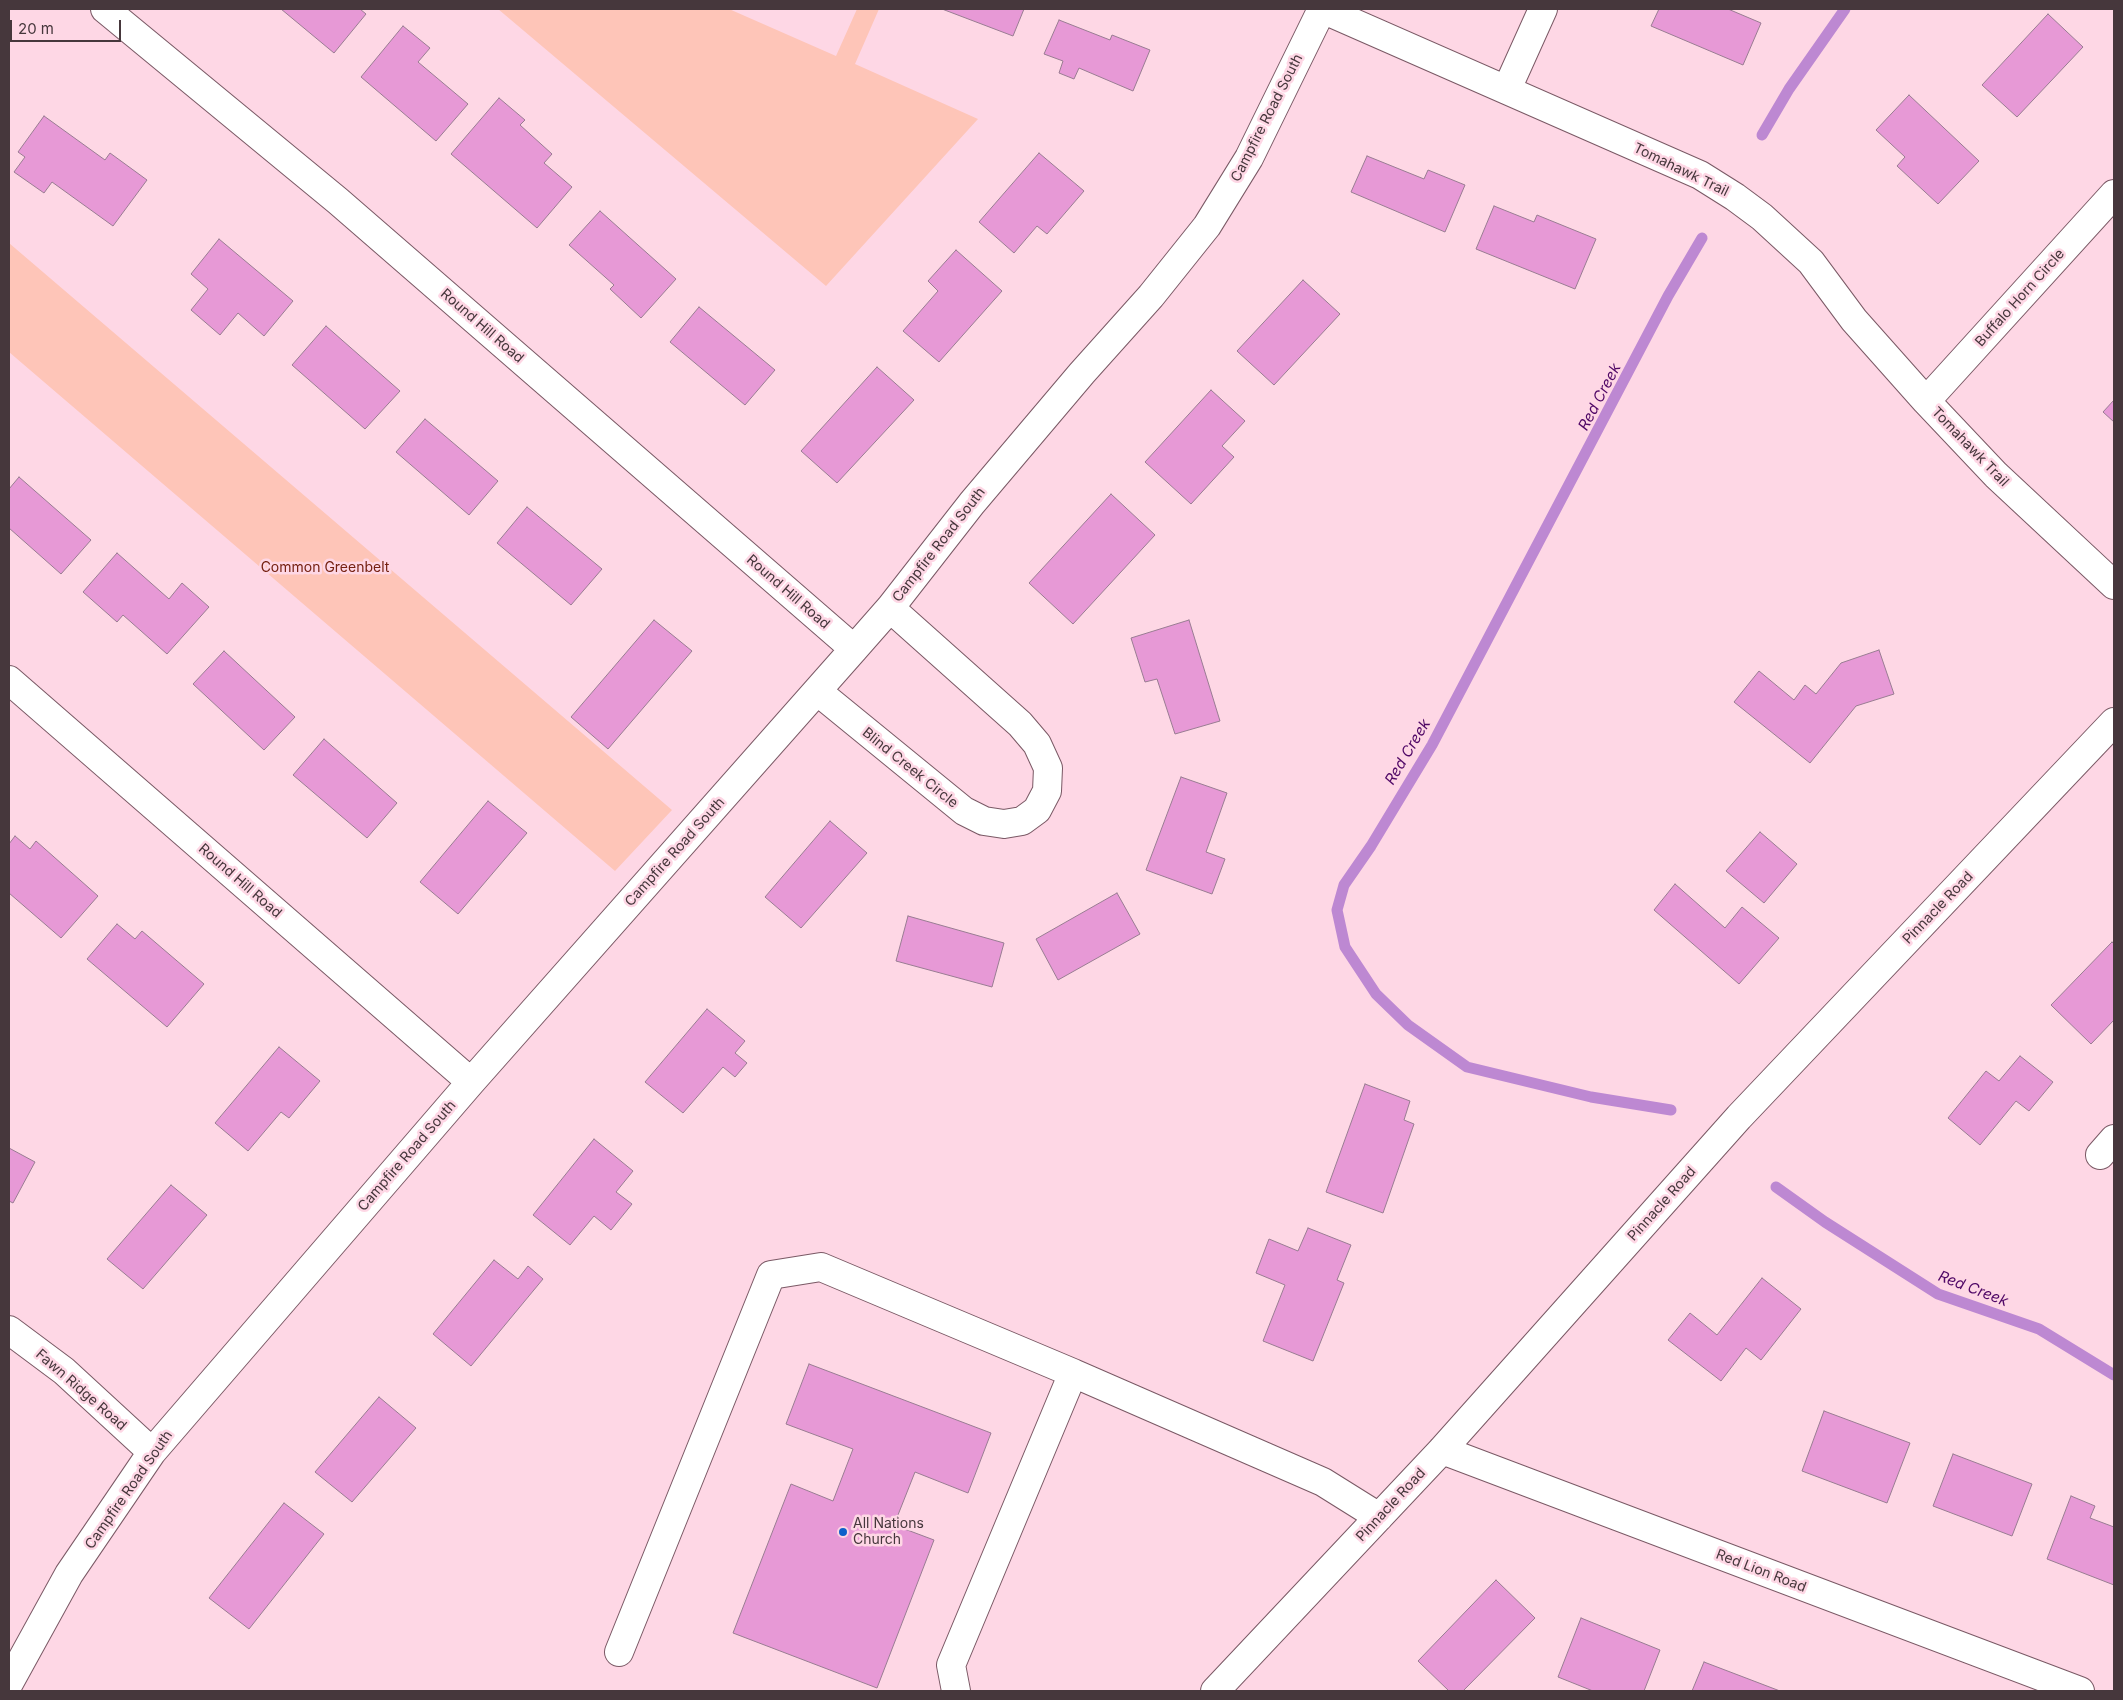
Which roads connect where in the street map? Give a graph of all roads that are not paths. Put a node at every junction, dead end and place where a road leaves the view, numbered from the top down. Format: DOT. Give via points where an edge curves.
graph roads {
  1 [pos="105,9"];
  2 [pos="1322,9"];
  3 [pos="1543,9"];
  4 [pos="1507,89"];
  5 [pos="2114,194"];
  6 [pos="1926,401"];
  7 [pos="2114,585"];
  8 [pos="890,608"];
  9 [pos="854,649"];
  10 [pos="9,680"];
  11 [pos="817,692"];
  12 [pos="2114,722"];
  13 [pos="471,1082"];
  14 [pos="9,1330"];
  15 [pos="1073,1373"];
  16 [pos="1442,1450"];
  17 [pos="152,1452"];
  18 [pos="1379,1517"];
  19 [pos="619,1652"];
  20 [pos="9,1683"];
  21 [pos="956,1691"];
  22 [pos="1215,1691"];
  23 [pos="2080,1691"];
  1 -- 9 [label="street, Round Hill Road" via="338,201"];
  2 -- 4 [label="street, Tomahawk Trail"];
  2 -- 8 [label="street, Campfire Road South" via="1249,158 1208,226 1152,296 972,503"];
  3 -- 4 [label="street"];
  4 -- 6 [label="street, Tomahawk Trail" via="1700,176 1762,217 1811,262 1854,320"];
  5 -- 6 [label="street, Buffalo Horn Circle"];
  6 -- 7 [label="street, Tomahawk Trail" via="1996,475"];
  8 -- 9 [label="street, Campfire Road South"];
  8 -- 11 [label="street, Blind Creek Circle" via="1020,724 1037,744 1048,768 1047,791 1037,810 1022,821 1004,824 984,821 964,810"];
  9 -- 11 [label="street, Campfire Road South"];
  10 -- 13 [label="street, Round Hill Road"];
  11 -- 13 [label="street, Campfire Road South"];
  12 -- 16 [label="street, Pinnacle Road" via="1739,1117"];
  13 -- 17 [label="street, Campfire Road South"];
  14 -- 17 [label="street, Fawn Ridge Road" via="64,1372"];
  15 -- 18 [label="street" via="1323,1482"];
  15 -- 19 [label="street" via="821,1267 771,1275"];
  15 -- 21 [label="street" via="951,1665"];
  16 -- 18 [label="street, Pinnacle Road"];
  16 -- 23 [label="street, Red Lion Road"];
  17 -- 20 [label="street, Campfire Road South" via="69,1574"];
  18 -- 22 [label="street, Pinnacle Road"];
}
